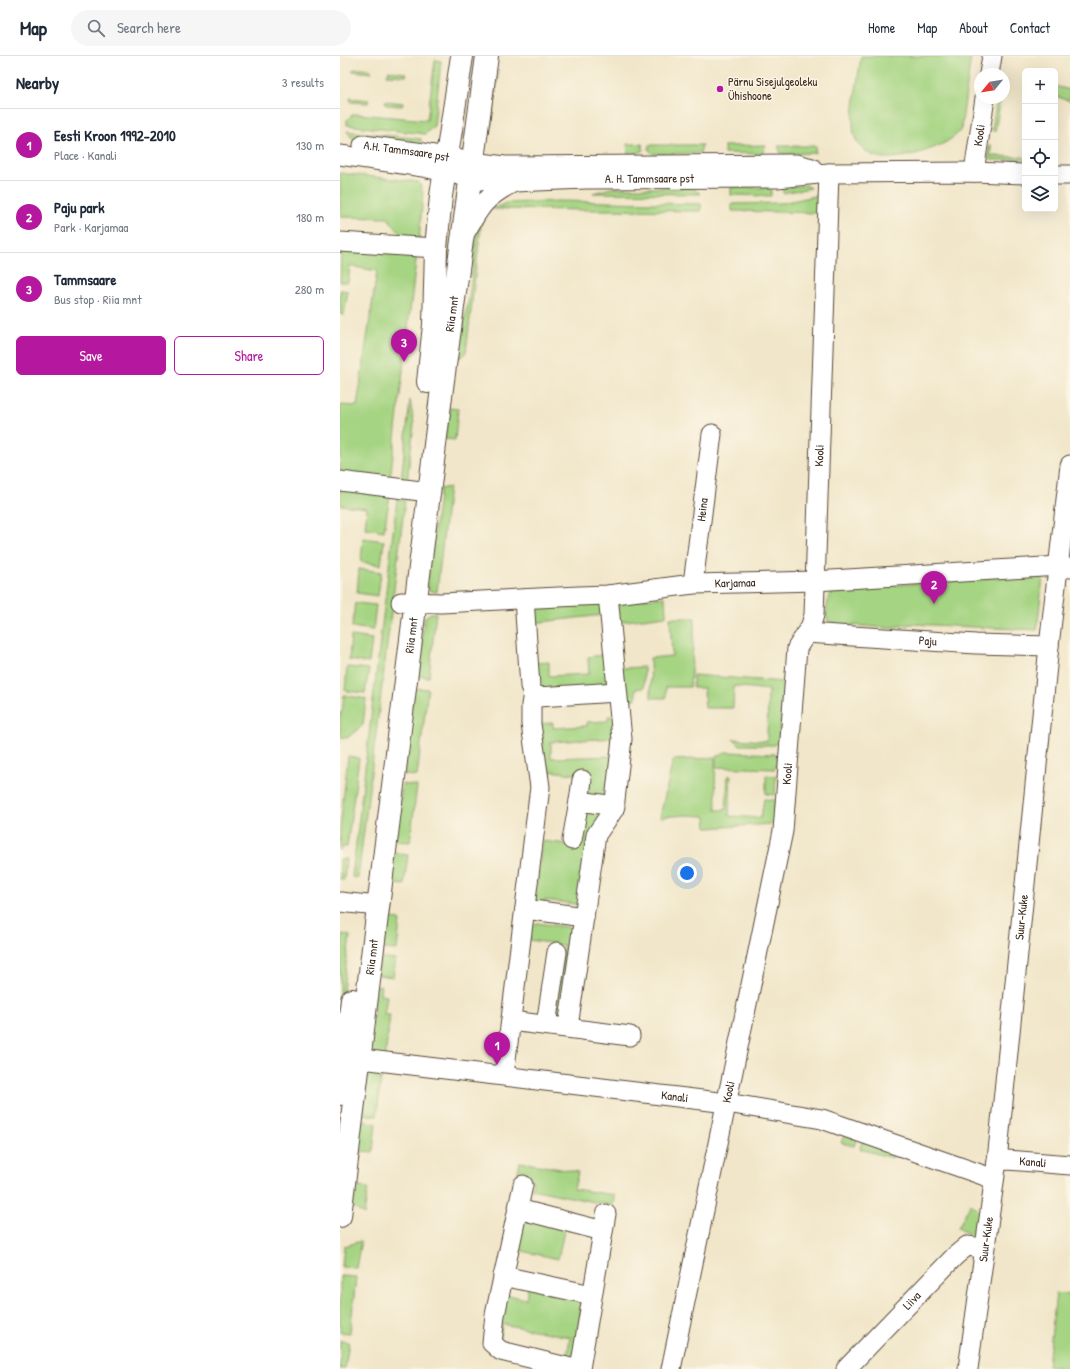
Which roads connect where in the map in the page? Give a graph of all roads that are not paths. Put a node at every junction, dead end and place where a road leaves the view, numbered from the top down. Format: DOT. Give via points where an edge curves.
graph roads {
  1 [pos="462,56"];
  2 [pos="487,56"];
  3 [pos="992,56"];
  4 [pos="990,68"];
  5 [pos="984,104"];
  6 [pos="340,143"];
  7 [pos="340,154"];
  8 [pos="445,164"];
  9 [pos="471,170"];
  10 [pos="974,172"];
  11 [pos="829,173"];
  12 [pos="1022,174"];
  13 [pos="1058,175"];
  14 [pos="1070,175"];
  15 [pos="514,182"];
  16 [pos="462,240"];
  17 [pos="340,242"];
  18 [pos="436,248"];
  19 [pos="712,434"];
  20 [pos="1070,465"];
  21 [pos="340,481"];
  22 [pos="422,491"];
  23 [pos="1065,567"];
  24 [pos="815,581"];
  25 [pos="693,584"];
  26 [pos="608,595"];
  27 [pos="524,599"];
  28 [pos="409,602"];
  29 [pos="806,633"];
  30 [pos="1050,646"];
  31 [pos="617,692"];
  32 [pos="533,693"];
  33 [pos="582,780"];
  34 [pos="579,801"];
  35 [pos="615,806"];
  36 [pos="572,840"];
  37 [pos="340,902"];
  38 [pos="371,905"];
  39 [pos="525,909"];
  40 [pos="584,917"];
  41 [pos="556,952"];
  42 [pos="511,1021"];
  43 [pos="546,1025"];
  44 [pos="568,1027"];
  45 [pos="630,1036"];
  46 [pos="352,1058"];
  47 [pos="504,1076"];
  48 [pos="340,1094"];
  49 [pos="727,1103"];
  50 [pos="1070,1165"];
  51 [pos="996,1170"];
  52 [pos="523,1185"];
  53 [pos="518,1209"];
  54 [pos="340,1216"];
  55 [pos="984,1248"];
  56 [pos="503,1276"];
  57 [pos="592,1295"];
  58 [pos="575,1369"];
  59 [pos="580,1369"];
  60 [pos="671,1369"];
  61 [pos="846,1369"];
  62 [pos="968,1369"];
  1 -- 8 [label="main road, Riia mnt"];
  2 -- 9 [label="main road, Riia mnt"];
  3 -- 4 [label="street"];
  5 -- 10 [label="street, Kooli"];
  6 -- 8 [label="street, A.H. Tammsaare pst"];
  7 -- 8 [label="street, A.H. Tammsaare pst"];
  8 -- 9 [label="street, A.H. Tammsaare pst"];
  8 -- 18 [label="main road, Riia mnt"];
  9 -- 11 [label="street, A. H. Tammsaare pst" via="796,164"];
  9 -- 15 [label="street, A. H. Tammsaare pst" via="486,181"];
  9 -- 16 [label="main road, Riia mnt"];
  10 -- 11 [label="street, A. H. Tammsaare pst"];
  10 -- 12 [label="street, A. H. Tammsaare pst"];
  11 -- 15 [label="street, A. H. Tammsaare pst" via="777,178"];
  11 -- 24 [label="street, Kooli"];
  13 -- 14 [label="street"];
  15 -- 16 [label="street" via="486,199"];
  16 -- 22 [label="main road, Riia mnt"];
  17 -- 18 [label="street"];
  18 -- 22 [label="main road, Riia mnt" via="434,326"];
  19 -- 25 [label="street, Heina"];
  20 -- 23 [label="street, Suur-Kuke"];
  21 -- 22 [label="street"];
  22 -- 28 [label="main road, Riia mnt"];
  23 -- 24 [label="street, Karjamaa"];
  23 -- 30 [label="street, Suur-Kuke"];
  24 -- 25 [label="street, Karjamaa"];
  24 -- 29 [label="street, Kooli" via="814,615"];
  25 -- 26 [label="street, Karjamaa"];
  26 -- 27 [label="street, Karjamaa"];
  26 -- 31 [label="street"];
  27 -- 28 [label="street, Karjamaa"];
  27 -- 32 [label="street" via="530,686"];
  28 -- 38 [label="main road, Riia mnt"];
  29 -- 30 [label="street, Paju"];
  29 -- 49 [label="street, Kooli" via="797,648 784,831"];
  30 -- 51 [label="street, Suur-Kuke"];
  31 -- 32 [label="street" via="538,697"];
  31 -- 35 [label="street" via="622,739"];
  32 -- 39 [label="street" via="531,724 540,787"];
  33 -- 34 [label="street"];
  34 -- 35 [label="street"];
  34 -- 36 [label="street"];
  35 -- 40 [label="street" via="596,835"];
  37 -- 38 [label="street"];
  38 -- 46 [label="main road, Riia mnt"];
  39 -- 40 [label="street"];
  39 -- 42 [label="street"];
  40 -- 44 [label="street"];
  41 -- 43 [label="street"];
  42 -- 43 [label="street"];
  42 -- 47 [label="street"];
  43 -- 44 [label="street"];
  44 -- 45 [label="street"];
  46 -- 47 [label="street, Kanali"];
  46 -- 48 [label="main road, Riia mnt"];
  46 -- 54 [label="main road, Riia mnt"];
  47 -- 49 [label="street, Kanali"];
  49 -- 51 [label="street, Kanali" via="822,1119"];
  49 -- 60 [label="street, Kooli"];
  50 -- 51 [label="street, Kanali" via="1007,1160"];
  51 -- 55 [label="street, Suur-Kuke"];
  52 -- 53 [label="street"];
  53 -- 56 [label="street"];
  53 -- 57 [label="street" via="604,1222"];
  55 -- 61 [label="street, Liiva" via="967,1246 955,1256"];
  55 -- 62 [label="street, Suur-Kuke"];
  56 -- 57 [label="street"];
  56 -- 58 [label="street" via="492,1343 501,1351"];
  57 -- 59 [label="street"];
}
